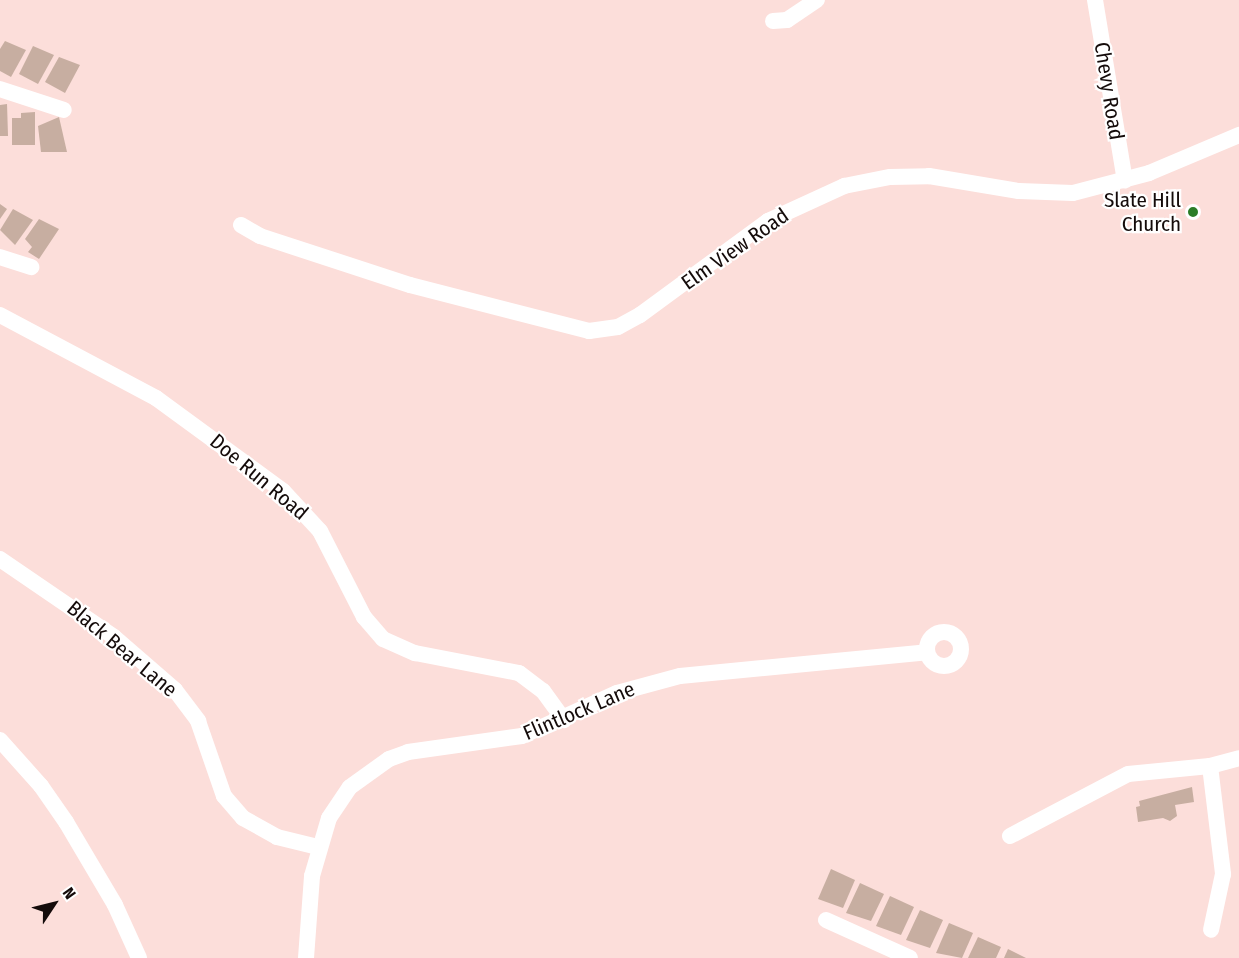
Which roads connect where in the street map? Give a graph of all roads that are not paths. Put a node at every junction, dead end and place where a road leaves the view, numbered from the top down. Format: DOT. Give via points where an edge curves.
graph roads {
  1 [pos="818,0"];
  2 [pos="1095,0"];
  3 [pos="773,21"];
  4 [pos="0,89"];
  5 [pos="64,110"];
  6 [pos="1239,135"];
  7 [pos="1125,181"];
  8 [pos="241,225"];
  9 [pos="0,257"];
  10 [pos="31,267"];
  11 [pos="0,315"];
  12 [pos="0,560"];
  13 [pos="927,652"];
  14 [pos="564,720"];
  15 [pos="0,740"];
  16 [pos="1239,758"];
  17 [pos="1210,766"];
  18 [pos="1010,836"];
  19 [pos="318,847"];
  20 [pos="826,920"];
  21 [pos="1211,930"];
  22 [pos="139,958"];
  23 [pos="306,958"];
  24 [pos="910,958"];
  1 -- 3 [label="street" via="787,20"];
  2 -- 7 [label="street, Chevy Road"];
  4 -- 5 [label="street"];
  6 -- 7 [label="street, Elm View Road" via="1191,158"];
  7 -- 8 [label="street, Elm View Road" via="1073,193 1019,191 929,176 890,177 844,186 768,221 640,315 618,327 590,331 410,285 293,248"];
  9 -- 10 [label="street"];
  11 -- 14 [label="street, Doe Run Road" via="156,398 283,491 320,531 364,617 383,639 415,653 519,673 543,691"];
  12 -- 19 [label="street, Black Bear Lane" via="114,637 175,690 198,722 224,796 243,818 278,837"];
  13 -- 14 [label="street, Flintlock Lane" via="680,676 617,693"];
  14 -- 19 [label="street, Flintlock Lane" via="504,740 408,752 389,759 350,787 329,818"];
  15 -- 22 [label="street" via="41,786 66,822 115,905"];
  16 -- 17 [label="street"];
  17 -- 18 [label="street" via="1122,776"];
  17 -- 21 [label="street" via="1223,874"];
  19 -- 23 [label="street, Flintlock Lane"];
  20 -- 24 [label="street"];
}
